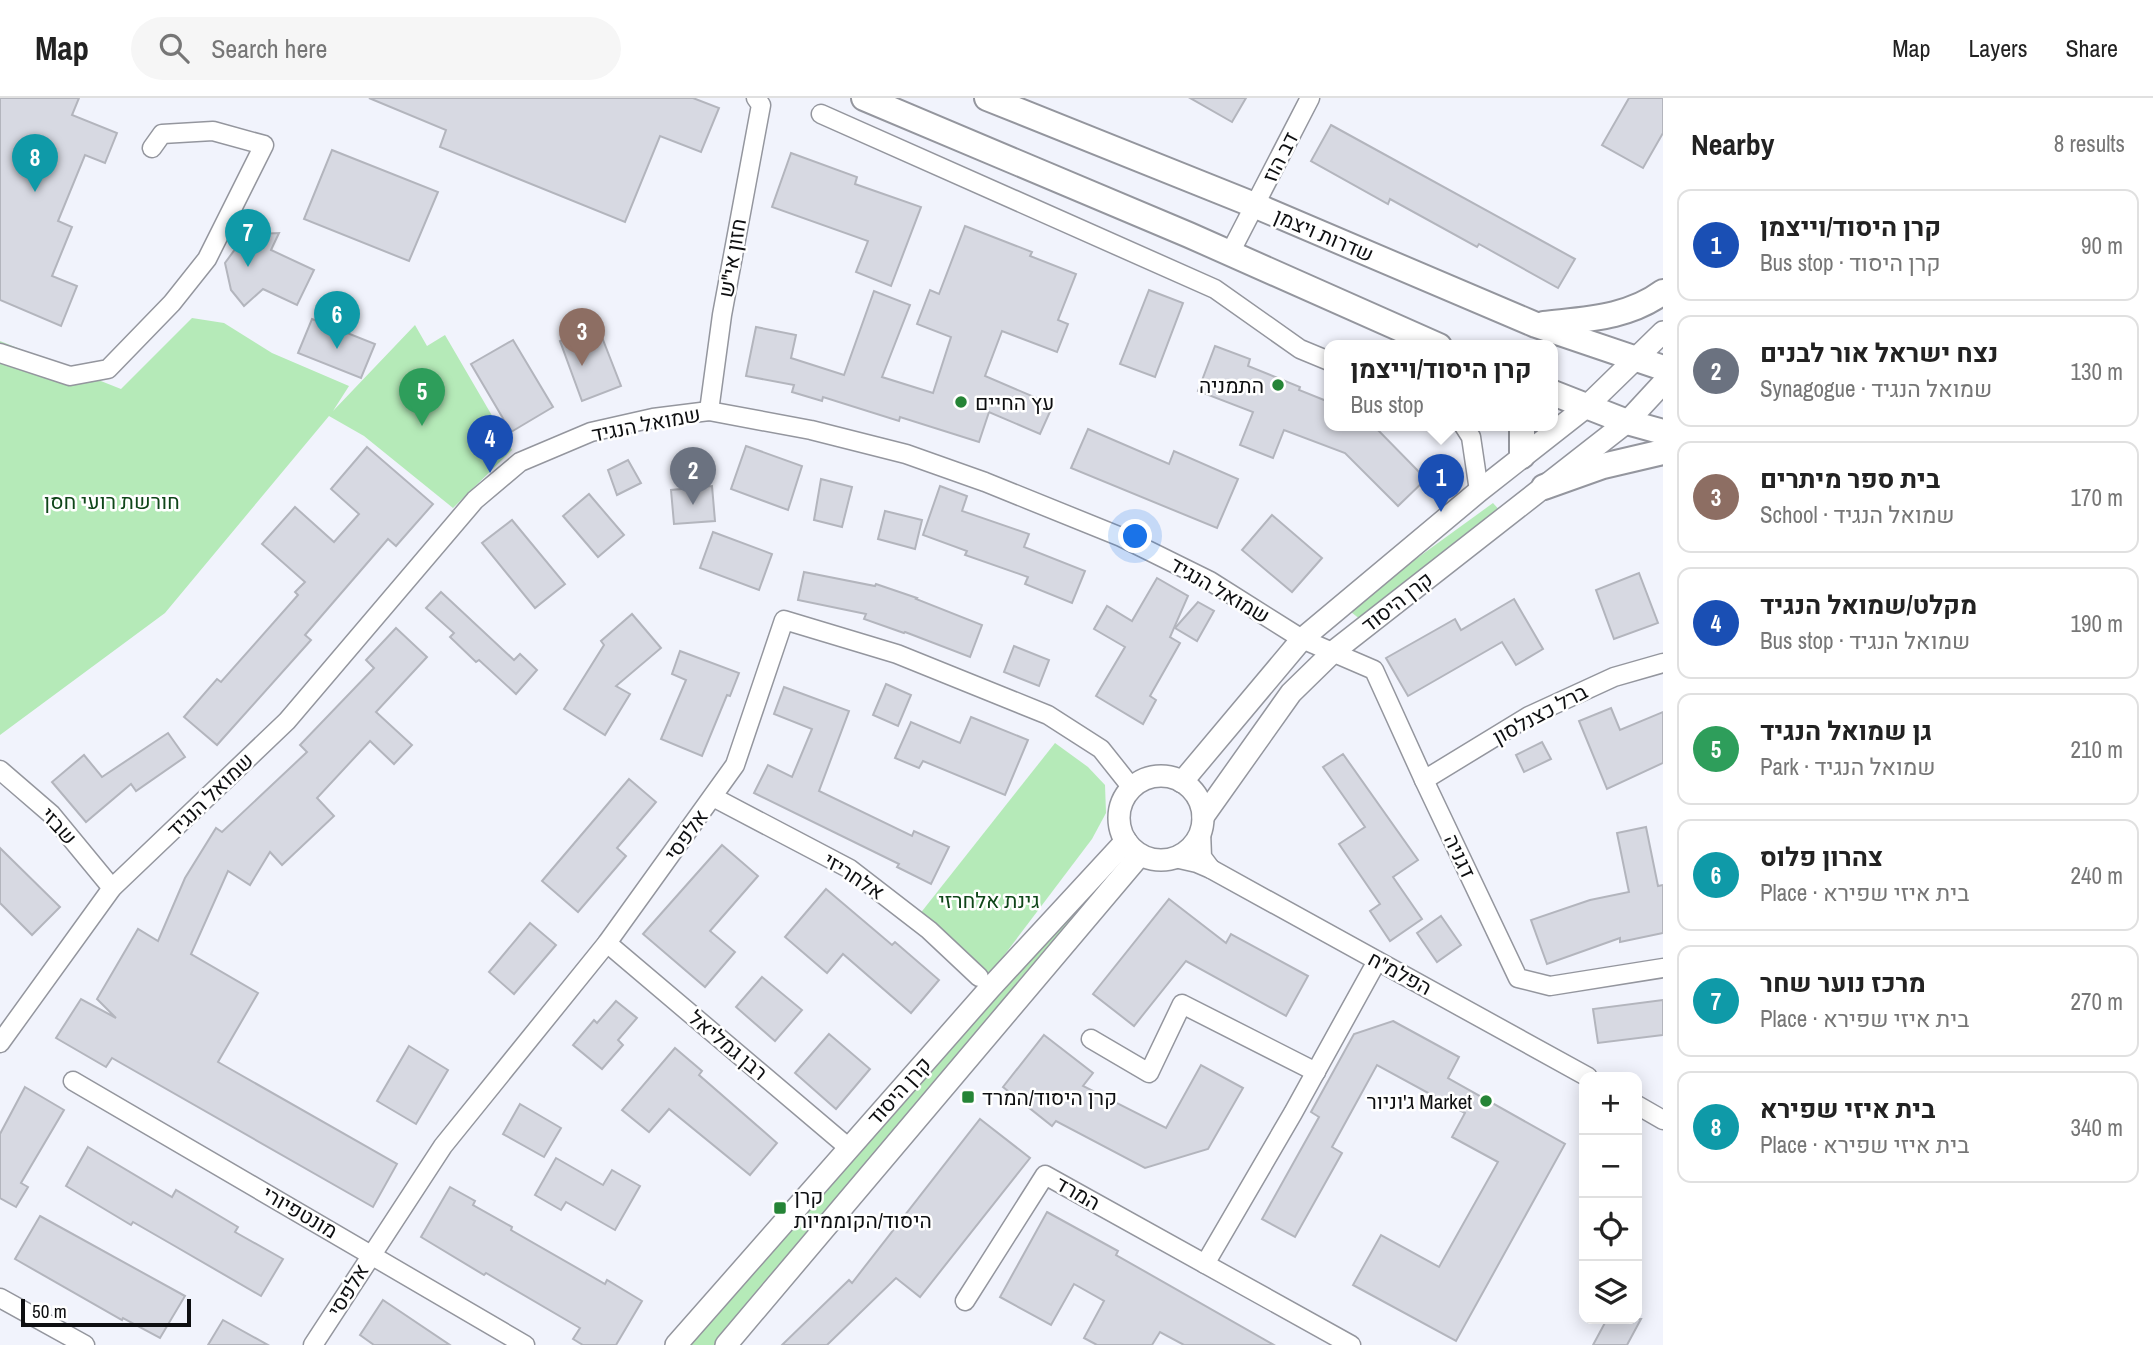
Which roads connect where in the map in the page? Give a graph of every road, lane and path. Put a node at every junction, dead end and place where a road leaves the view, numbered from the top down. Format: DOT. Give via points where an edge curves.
graph roads {
  1 [pos="864,98"];
  2 [pos="990,98"];
  3 [pos="1310,98"];
  4 [pos="758,102"];
  5 [pos="821,114"];
  6 [pos="152,148"];
  7 [pos="1254,205"];
  8 [pos="1230,253"];
  9 [pos="1663,292"];
  10 [pos="1536,325"];
  11 [pos="1663,331"];
  12 [pos="1426,340"];
  13 [pos="0,353"];
  14 [pos="1634,358"];
  15 [pos="1324,359"];
  16 [pos="1663,368"];
  17 [pos="1663,383"];
  18 [pos="1558,395"];
  19 [pos="1586,407"];
  20 [pos="709,411"];
  21 [pos="1627,422"];
  22 [pos="1558,428"];
  23 [pos="1467,431"];
  24 [pos="1522,431"];
  25 [pos="1555,431"];
  26 [pos="1663,432"];
  27 [pos="1663,452"];
  28 [pos="1522,456"];
  29 [pos="1544,487"];
  30 [pos="1479,491"];
  31 [pos="1302,639"];
  32 [pos="1333,652"];
  33 [pos="1663,663"];
  34 [pos="0,770"];
  35 [pos="1424,780"];
  36 [pos="1182,782"];
  37 [pos="1132,788"];
  38 [pos="713,797"];
  39 [pos="1202,824"];
  40 [pos="1133,848"];
  41 [pos="1175,858"];
  42 [pos="1211,869"];
  43 [pos="112,888"];
  44 [pos="607,943"];
  45 [pos="1377,961"];
  46 [pos="1663,968"];
  47 [pos="979,977"];
  48 [pos="1091,1039"];
  49 [pos="0,1043"];
  50 [pos="1316,1072"];
  51 [pos="1579,1072"];
  52 [pos="73,1081"];
  53 [pos="1642,1108"];
  54 [pos="1663,1120"];
  55 [pos="849,1148"];
  56 [pos="371,1254"];
  57 [pos="1205,1264"];
  58 [pos="0,1298"];
  59 [pos="965,1301"];
  60 [pos="85,1345"];
  61 [pos="313,1345"];
  62 [pos="525,1345"];
  63 [pos="676,1345"];
  64 [pos="726,1345"];
  65 [pos="1351,1345"];
  1 -- 8 [label="main road"];
  2 -- 7 [label="main road, שדרות ויצמן"];
  3 -- 7 [label="street, דב הוז"];
  4 -- 20 [label="street, חזון אי\"ש"];
  5 -- 15 [label="street" via="1215,289 1300,349"];
  6 -- 13 [label="street" via="162,134 213,131 264,145 208,259 108,369 70,376"];
  7 -- 8 [label="street, דב הוז"];
  7 -- 10 [label="main road, שדרות ויצמן"];
  8 -- 12 [label="main road"];
  9 -- 10 [label="main road" via="1627,311"];
  10 -- 14 [label="main road, שדרות ויצמן"];
  11 -- 14 [label="street, קרן היסוד"];
  14 -- 16 [label="main road, שדרות ויצמן"];
  14 -- 19 [label="street, קרן היסוד"];
  17 -- 21 [label="street, קרן היסוד"];
  18 -- 19 [label="main road"];
  19 -- 21 [label="main road"];
  19 -- 22 [label="street, קרן היסוד"];
  20 -- 31 [label="street, שמואל הנגיד" via="906,454 985,482 1121,537 1210,581"];
  20 -- 43 [label="street, שמואל הנגיד" via="591,432 520,462 475,500 287,721"];
  21 -- 26 [label="main road"];
  21 -- 29 [label="street, קרן היסוד"];
  23 -- 30 [label="street"];
  24 -- 28 [label="main road"];
  25 -- 28 [label="street, קרן היסוד"];
  27 -- 29 [label="main road"];
  28 -- 30 [label="street, קרן היסוד"];
  29 -- 32 [label="street, קרן היסוד"];
  30 -- 31 [label="street, קרן היסוד"];
  31 -- 32 [label="street, דגניה"];
  31 -- 36 [label="street, קרן היסוד"];
  32 -- 35 [label="street, דגניה" via="1374,670"];
  32 -- 39 [label="street, קרן היסוד" via="1291,693"];
  33 -- 35 [label="street, ברל כצנלסון" via="1614,677 1529,716"];
  34 -- 43 [label="street, שבזי" via="51,814"];
  35 -- 46 [label="street, דגניה" via="1518,978 1550,986"];
  36 -- 37 [label="street" via="1156,777"];
  36 -- 39 [label="street" via="1200,803"];
  37 -- 38 [label="street, אלפסי" via="1101,750 1048,715 897,654 784,620 735,765"];
  37 -- 40 [label="street" via="1120,807 1121,830"];
  38 -- 44 [label="street, אלפסי"];
  38 -- 47 [label="street, אלחריזי" via="850,869 929,930"];
  39 -- 41 [label="street" via="1195,842"];
  39 -- 42 [label="street" via="1202,857"];
  40 -- 41 [label="street" via="1151,859"];
  40 -- 55 [label="street, קרן היסוד" via="991,988"];
  40 -- 64 [label="street, קרן היסוד"];
  41 -- 42 [label="street, הפלמ\"ח"];
  42 -- 45 [label="street, הפלמ\"ח"];
  43 -- 49 [label="street, שמואל הנגיד"];
  44 -- 55 [label="street, רבן גמליאל"];
  44 -- 56 [label="street, אלפסי" via="443,1146"];
  45 -- 50 [label="street"];
  45 -- 51 [label="street, הפלמ\"ח"];
  48 -- 50 [label="street" via="1149,1073 1182,1004"];
  50 -- 57 [label="street"];
  52 -- 56 [label="street, מונטפיורי"];
  53 -- 54 [label="street"];
  55 -- 63 [label="street, קרן היסוד"];
  56 -- 61 [label="street, אלפסי"];
  56 -- 62 [label="street, מונטפיורי"];
  57 -- 59 [label="street, המרד" via="1045,1175"];
  57 -- 65 [label="street, המרד"];
  58 -- 60 [label="street"];
}
